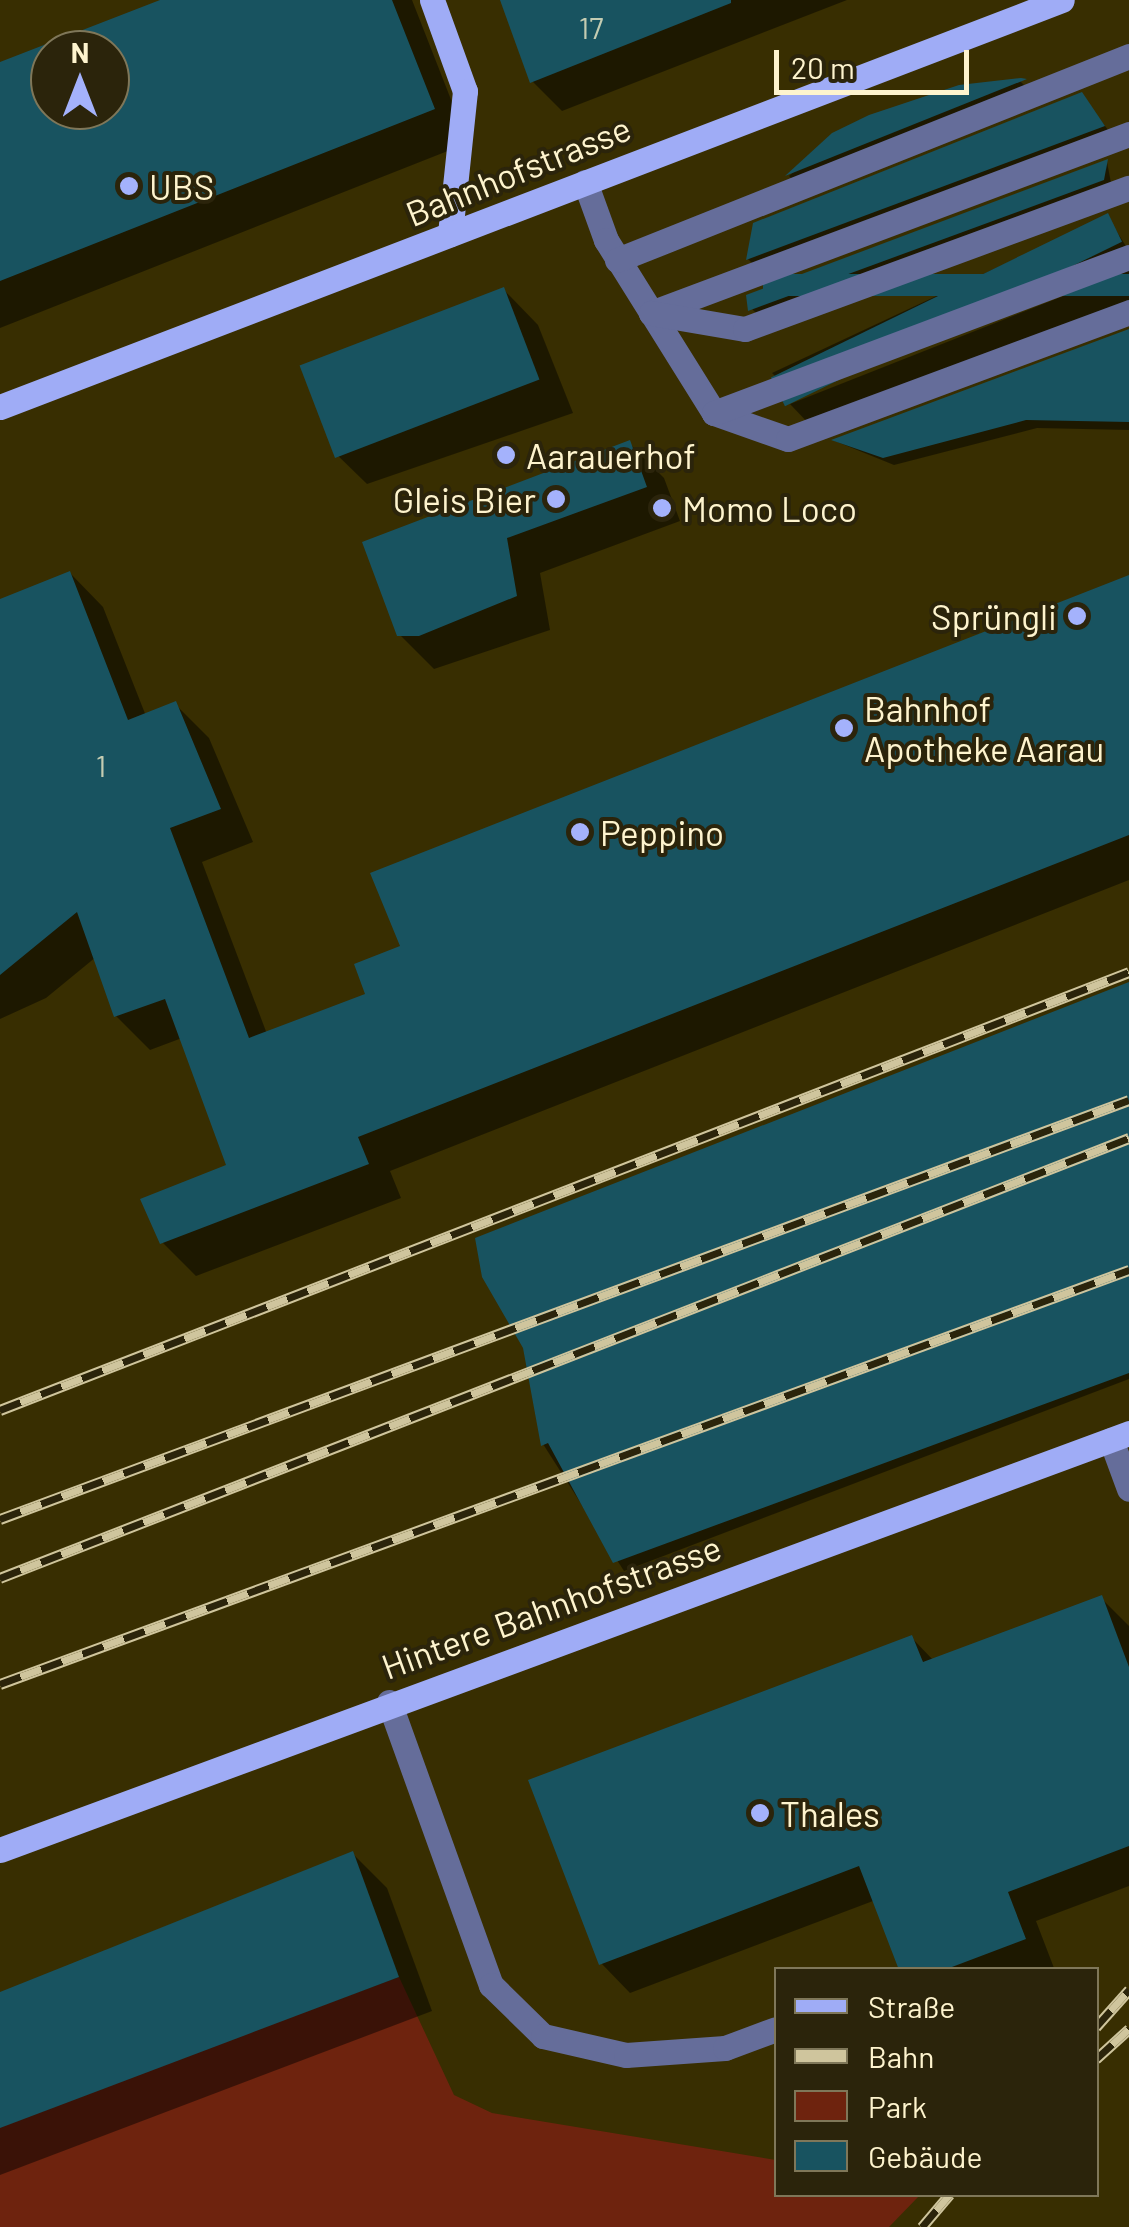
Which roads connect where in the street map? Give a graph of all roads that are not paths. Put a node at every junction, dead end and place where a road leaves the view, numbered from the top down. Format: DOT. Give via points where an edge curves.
graph roads {
  1 [pos="432,0"];
  2 [pos="1062,0"];
  3 [pos="1129,56"];
  4 [pos="1129,134"];
  5 [pos="584,182"];
  6 [pos="1129,188"];
  7 [pos="450,234"];
  8 [pos="1129,257"];
  9 [pos="617,260"];
  10 [pos="1129,312"];
  11 [pos="651,313"];
  12 [pos="0,407"];
  13 [pos="714,413"];
  14 [pos="1120,1437"];
  15 [pos="1129,1489"];
  16 [pos="389,1702"];
  17 [pos="0,1850"];
  18 [pos="774,2030"];
  1 -- 7 [label="main road" via="465,92"];
  2 -- 5 [label="main road, Bahnhofstrasse"];
  3 -- 9 [label="lane"];
  4 -- 11 [label="lane"];
  5 -- 7 [label="main road, Bahnhofstrasse"];
  5 -- 9 [label="lane"];
  6 -- 11 [label="lane" via="745,329"];
  7 -- 12 [label="main road, Bahnhofstrasse"];
  8 -- 13 [label="lane"];
  9 -- 11 [label="lane"];
  10 -- 13 [label="lane" via="788,439"];
  11 -- 13 [label="lane"];
  14 -- 15 [label="lane"];
  14 -- 16 [label="main road, Hintere Bahnhofstrasse"];
  16 -- 17 [label="main road, Hintere Bahnhofstrasse"];
  16 -- 18 [label="lane" via="491,1985 543,2036 626,2055 725,2048"];
}
